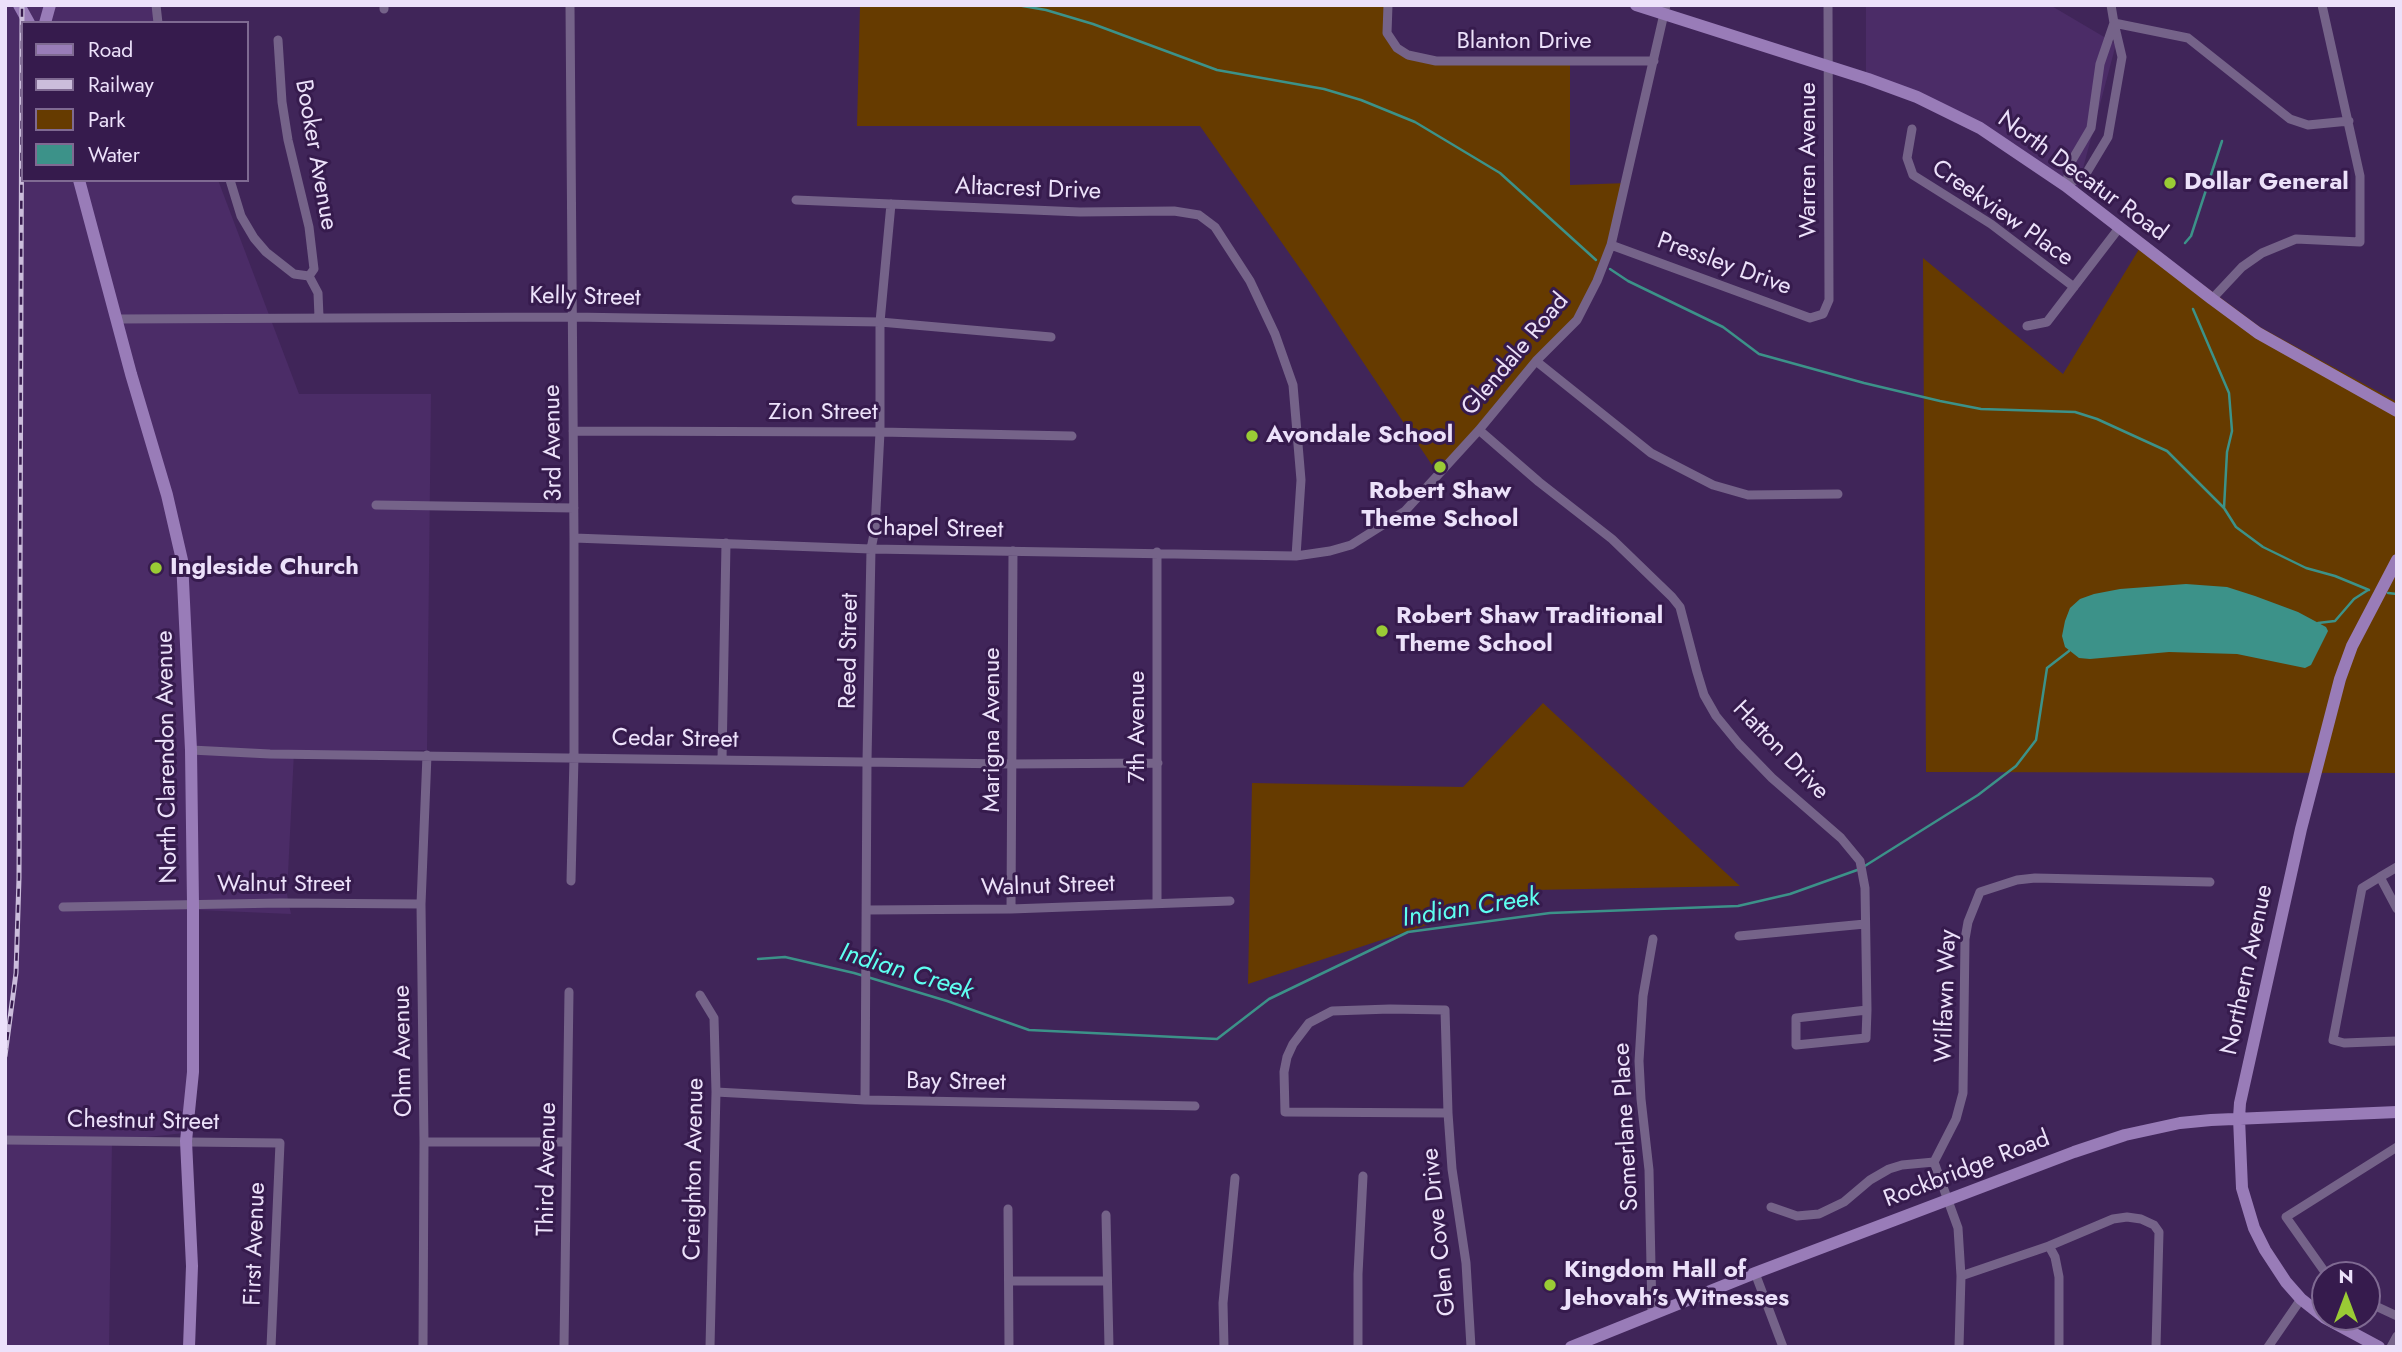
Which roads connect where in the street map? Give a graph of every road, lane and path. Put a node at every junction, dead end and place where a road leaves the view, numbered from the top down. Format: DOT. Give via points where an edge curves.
graph roads {
  1 [pos="19,5"];
  2 [pos="570,5"];
  3 [pos="1388,5"];
  4 [pos="1636,5"];
  5 [pos="1829,5"];
  6 [pos="2111,5"];
  7 [pos="2322,5"];
  8 [pos="1665,10"];
  9 [pos="28,21"];
  10 [pos="2114,23"];
  11 [pos="278,40"];
  12 [pos="1654,61"];
  13 [pos="1828,65"];
  14 [pos="2349,121"];
  15 [pos="1912,130"];
  16 [pos="2089,132"];
  17 [pos="2106,141"];
  18 [pos="80,182"];
  19 [pos="231,182"];
  20 [pos="2066,186"];
  21 [pos="796,200"];
  22 [pos="891,204"];
  23 [pos="2119,228"];
  24 [pos="1611,245"];
  25 [pos="309,276"];
  26 [pos="2074,288"];
  27 [pos="2212,299"];
  28 [pos="1823,314"];
  29 [pos="320,317"];
  30 [pos="572,317"];
  31 [pos="118,319"];
  32 [pos="880,322"];
  33 [pos="2027,326"];
  34 [pos="1051,337"];
  35 [pos="1536,361"];
  36 [pos="2397,411"];
  37 [pos="1479,430"];
  38 [pos="573,431"];
  39 [pos="880,432"];
  40 [pos="1072,436"];
  41 [pos="1838,494"];
  42 [pos="376,506"];
  43 [pos="574,508"];
  44 [pos="574,538"];
  45 [pos="726,544"];
  46 [pos="871,549"];
  47 [pos="1013,551"];
  48 [pos="1157,552"];
  49 [pos="1296,556"];
  50 [pos="2397,560"];
  51 [pos="191,750"];
  52 [pos="427,755"];
  53 [pos="574,757"];
  54 [pos="722,760"];
  55 [pos="867,761"];
  56 [pos="1158,763"];
  57 [pos="1012,764"];
  58 [pos="2397,867"];
  59 [pos="2381,877"];
  60 [pos="571,881"];
  61 [pos="2210,882"];
  62 [pos="1230,901"];
  63 [pos="1157,902"];
  64 [pos="193,904"];
  65 [pos="421,904"];
  66 [pos="62,907"];
  67 [pos="1010,909"];
  68 [pos="2397,909"];
  69 [pos="867,910"];
  70 [pos="1865,924"];
  71 [pos="1739,936"];
  72 [pos="1653,939"];
  73 [pos="569,992"];
  74 [pos="700,995"];
  75 [pos="1867,1010"];
  76 [pos="2397,1041"];
  77 [pos="716,1092"];
  78 [pos="865,1100"];
  79 [pos="1195,1106"];
  80 [pos="2397,1112"];
  81 [pos="1448,1113"];
  82 [pos="2239,1118"];
  83 [pos="5,1140"];
  84 [pos="186,1141"];
  85 [pos="424,1142"];
  86 [pos="568,1142"];
  87 [pos="280,1143"];
  88 [pos="2397,1147"];
  89 [pos="1934,1162"];
  90 [pos="1363,1176"];
  91 [pos="1235,1178"];
  92 [pos="1949,1201"];
  93 [pos="1771,1207"];
  94 [pos="1008,1209"];
  95 [pos="1106,1215"];
  96 [pos="2049,1246"];
  97 [pos="2317,1261"];
  98 [pos="1755,1273"];
  99 [pos="1961,1276"];
  100 [pos="1009,1281"];
  101 [pos="1107,1281"];
  102 [pos="2301,1299"];
  103 [pos="2381,1309"];
  104 [pos="1652,1314"];
  105 [pos="2397,1316"];
  106 [pos="2397,1336"];
  107 [pos="189,1347"];
  108 [pos="271,1347"];
  109 [pos="423,1347"];
  110 [pos="564,1347"];
  111 [pos="710,1347"];
  112 [pos="1009,1347"];
  113 [pos="1109,1347"];
  114 [pos="1224,1347"];
  115 [pos="1358,1347"];
  116 [pos="1471,1347"];
  117 [pos="1571,1347"];
  118 [pos="1783,1347"];
  119 [pos="1959,1347"];
  120 [pos="2059,1347"];
  121 [pos="2156,1347"];
  122 [pos="2269,1347"];
  123 [pos="2379,1347"];
  124 [pos="2390,1347"];
  1 -- 9 [label="street"];
  2 -- 30 [label="street, 3rd Avenue"];
  3 -- 12 [label="street, Blanton Drive" via="1387,33 1397,48 1436,61"];
  4 -- 8 [label="street, North Decatur Road"];
  5 -- 13 [label="street, Warren Avenue"];
  6 -- 10 [label="street"];
  7 -- 14 [label="street"];
  8 -- 12 [label="street, Glendale Road"];
  8 -- 13 [label="street, North Decatur Road"];
  10 -- 14 [label="street" via="2188,38 2290,119 2308,125"];
  10 -- 16 [label="street" via="2100,64"];
  10 -- 17 [label="street" via="2122,57"];
  11 -- 25 [label="street, Booker Avenue" via="288,140 309,226 314,269"];
  12 -- 24 [label="street, Glendale Road"];
  13 -- 20 [label="street, North Decatur Road" via="1917,97 1980,128"];
  13 -- 28 [label="street, Warren Avenue" via="1829,300"];
  14 -- 27 [label="street" via="2360,176 2360,242 2296,239 2242,267"];
  15 -- 26 [label="street, Creekview Place" via="1907,158 1913,175 1991,224"];
  16 -- 17 [label="street"];
  16 -- 20 [label="street" via="2071,162"];
  17 -- 20 [label="street" via="2087,172"];
  18 -- 31 [label="street, North Clarendon Avenue"];
  19 -- 25 [label="street" via="240,216 254,238 294,274"];
  20 -- 23 [label="street, North Decatur Road"];
  21 -- 22 [label="street, Altacrest Drive"];
  22 -- 32 [label="street, Reed Street"];
  22 -- 49 [label="street, Altacrest Drive" via="1174,211 1199,215 1214,227 1250,281 1293,385 1301,480"];
  23 -- 26 [label="street"];
  23 -- 27 [label="street, North Decatur Road"];
  24 -- 28 [label="street, Pressley Drive" via="1810,318"];
  24 -- 35 [label="street, Glendale Road" via="1577,320"];
  25 -- 29 [label="street" via="318,293"];
  26 -- 33 [label="street" via="2047,322"];
  27 -- 36 [label="street, North Decatur Road" via="2258,333"];
  29 -- 30 [label="street, Kelly Street"];
  29 -- 31 [label="street, Kelly Street"];
  30 -- 32 [label="street, Kelly Street"];
  30 -- 38 [label="street, 3rd Avenue"];
  31 -- 51 [label="street, North Clarendon Avenue" via="182,560"];
  32 -- 34 [label="street, Kelly Street"];
  32 -- 39 [label="street, Reed Street"];
  35 -- 37 [label="street, Glendale Road"];
  35 -- 41 [label="street" via="1651,453 1713,485 1748,495"];
  37 -- 49 [label="street, Glendale Road" via="1397,517 1351,545"];
  37 -- 70 [label="street, Hatton Drive" via="1612,539 1680,607 1704,695 1716,716 1772,778 1841,838 1860,861"];
  38 -- 39 [label="street, Zion Street"];
  38 -- 43 [label="street, 3rd Avenue"];
  39 -- 40 [label="street, Zion Street"];
  39 -- 46 [label="street, Reed Street"];
  42 -- 43 [label="street"];
  43 -- 44 [label="street, 3rd Avenue"];
  44 -- 45 [label="street, Chapel Street"];
  44 -- 53 [label="street, 3rd Avenue"];
  45 -- 46 [label="street, Chapel Street"];
  45 -- 54 [label="street"];
  46 -- 47 [label="street, Chapel Street"];
  46 -- 55 [label="street, Reed Street"];
  47 -- 48 [label="street, Chapel Street"];
  47 -- 57 [label="street, Marigna Avenue"];
  48 -- 49 [label="street, Chapel Street"];
  48 -- 56 [label="street, 7th Avenue"];
  50 -- 82 [label="street, Northern Avenue" via="2340,679 2301,829"];
  51 -- 52 [label="street, Cedar Street"];
  51 -- 64 [label="street, North Clarendon Avenue"];
  52 -- 53 [label="street, Cedar Street"];
  52 -- 65 [label="street, Ohm Avenue"];
  53 -- 54 [label="street, Cedar Street"];
  53 -- 60 [label="street, 3rd Avenue"];
  54 -- 55 [label="street, Cedar Street"];
  55 -- 57 [label="street, Cedar Street"];
  55 -- 69 [label="street, Reed Street"];
  56 -- 57 [label="street, Cedar Street"];
  56 -- 63 [label="street, 7th Avenue"];
  57 -- 67 [label="street, Marigna Avenue"];
  58 -- 59 [label="street"];
  59 -- 68 [label="street"];
  59 -- 76 [label="street" via="2362,888 2333,1040"];
  61 -- 89 [label="street, Wilfawn Way" via="2035,878 1980,892 1965,939 1963,1093 1956,1119"];
  62 -- 63 [label="street, Walnut Street"];
  63 -- 67 [label="street, Walnut Street"];
  64 -- 65 [label="street, Walnut Street"];
  64 -- 66 [label="street, Walnut Street"];
  64 -- 84 [label="street, North Clarendon Avenue" via="193,1072"];
  65 -- 85 [label="street, Ohm Avenue"];
  67 -- 69 [label="street, Walnut Street"];
  69 -- 78 [label="street, Reed Street"];
  70 -- 71 [label="street"];
  70 -- 75 [label="street, Hatton Drive"];
  72 -- 104 [label="street, Somerlane Place" via="1639,1061 1649,1170"];
  73 -- 86 [label="street, Third Avenue"];
  74 -- 77 [label="street, Creighton Avenue" via="714,1018"];
  75 -- 75 [label="street, Hatton Drive" via="1866,1038 1796,1045 1796,1018"];
  77 -- 78 [label="street, Bay Street"];
  77 -- 111 [label="street, Creighton Avenue"];
  78 -- 79 [label="street, Bay Street"];
  80 -- 82 [label="street, Rockbridge Road"];
  81 -- 81 [label="street, Glen Cove Drive" via="1445,1010 1332,1012 1309,1023 1287,1057 1285,1112"];
  81 -- 116 [label="street, Glen Cove Drive"];
  82 -- 92 [label="street, Rockbridge Road" via="2180,1123 2125,1135"];
  82 -- 102 [label="street, Northern Avenue" via="2242,1188 2251,1219 2265,1250"];
  83 -- 84 [label="street, Chestnut Street"];
  84 -- 87 [label="street, Chestnut Street"];
  84 -- 107 [label="street, North Clarendon Avenue" via="192,1266"];
  85 -- 86 [label="street"];
  85 -- 109 [label="street, Ohm Avenue"];
  86 -- 110 [label="street, Third Avenue"];
  87 -- 108 [label="street, First Avenue"];
  88 -- 97 [label="street" via="2286,1217"];
  89 -- 92 [label="street"];
  89 -- 93 [label="street" via="1889,1168 1844,1202 1819,1214 1797,1216"];
  90 -- 115 [label="street"];
  91 -- 114 [label="street" via="1223,1303"];
  92 -- 98 [label="street, Rockbridge Road"];
  92 -- 99 [label="street" via="1958,1228"];
  94 -- 100 [label="street"];
  95 -- 101 [label="street"];
  96 -- 99 [label="street"];
  96 -- 120 [label="street" via="2059,1277"];
  96 -- 121 [label="street" via="2127,1217 2154,1225 2159,1232"];
  98 -- 104 [label="street, Rockbridge Road"];
  98 -- 118 [label="street"];
  99 -- 119 [label="street"];
  100 -- 101 [label="street"];
  100 -- 112 [label="street"];
  101 -- 113 [label="street"];
  102 -- 122 [label="street"];
  102 -- 123 [label="street, Northern Avenue"];
  103 -- 105 [label="street"];
  104 -- 117 [label="street, Rockbridge Road"];
  106 -- 124 [label="street"];
}
